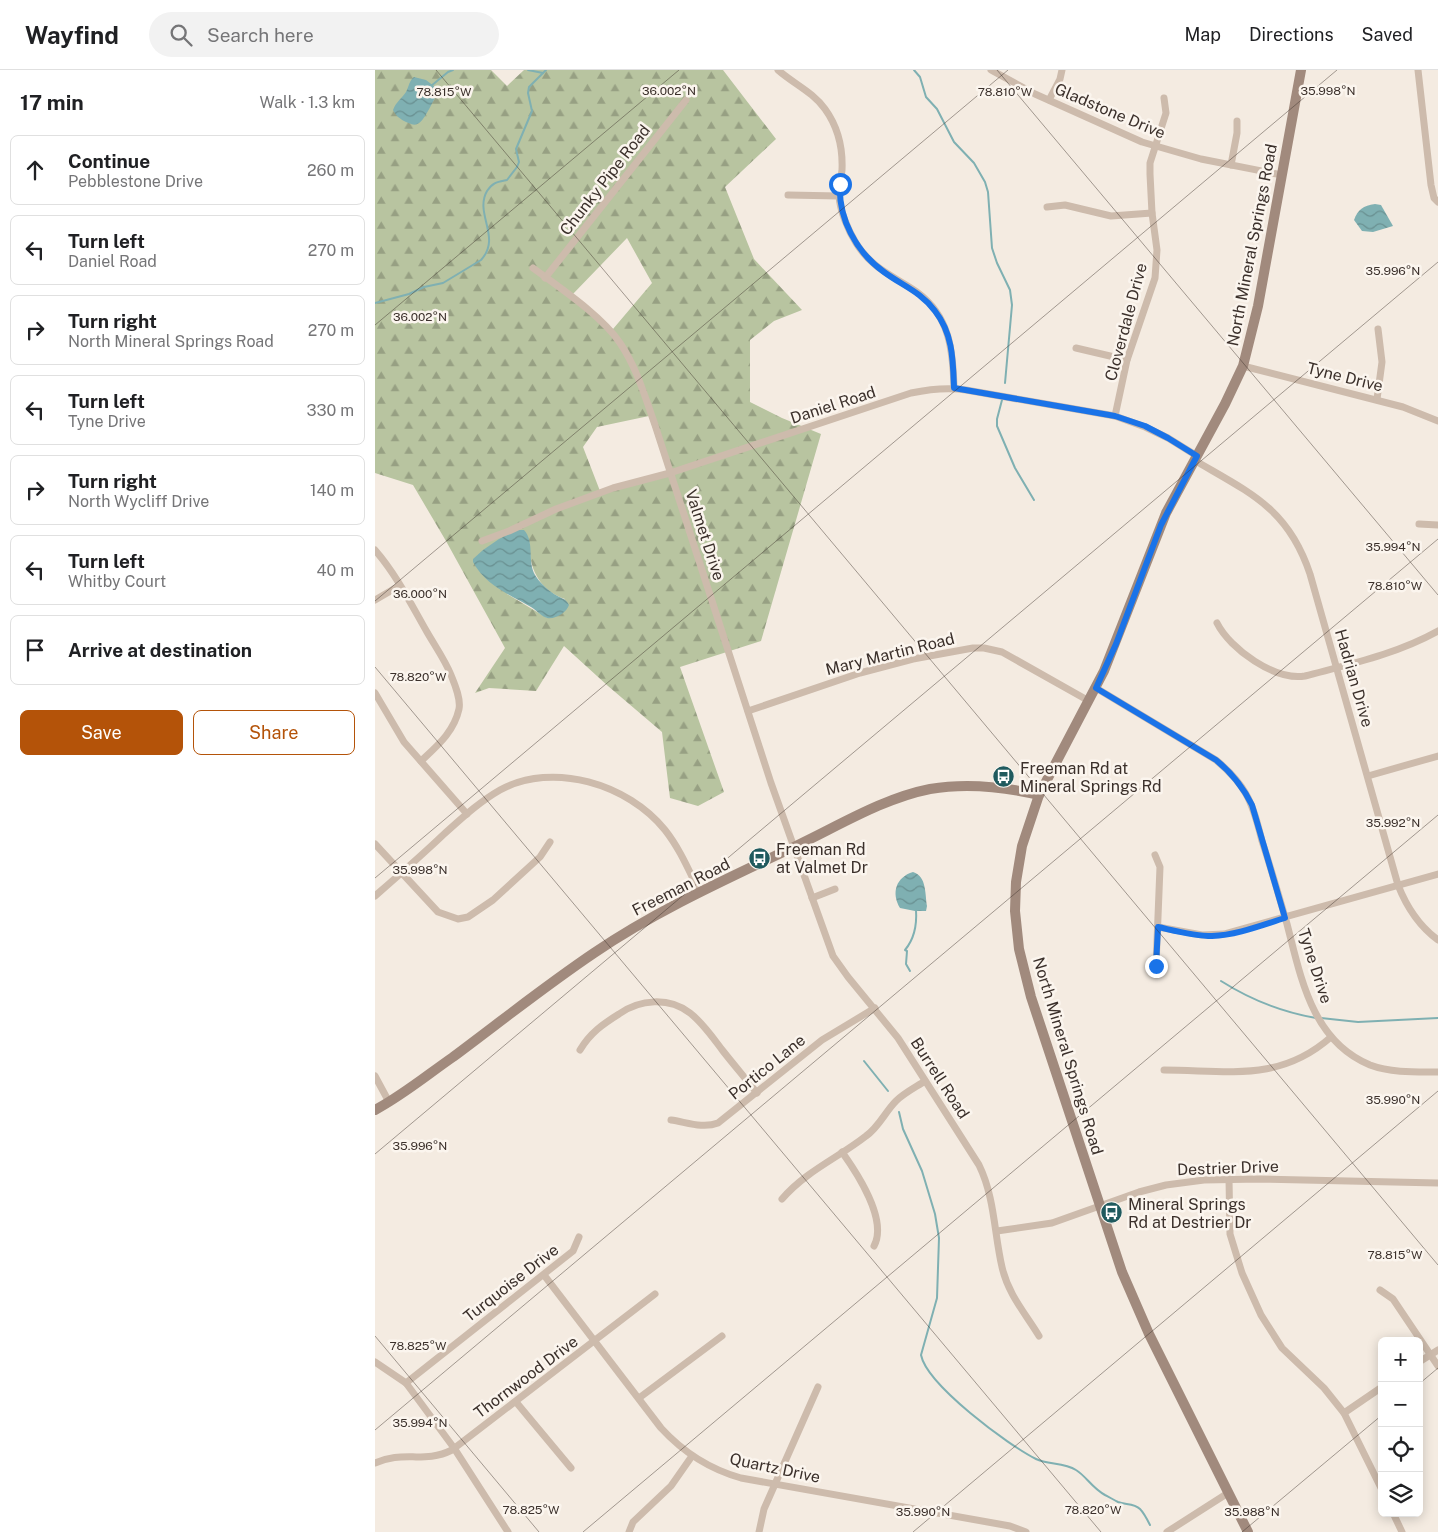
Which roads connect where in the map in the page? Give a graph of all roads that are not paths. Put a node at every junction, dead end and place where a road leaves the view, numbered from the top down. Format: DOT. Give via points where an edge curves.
graph roads {
  1 [pos="778,70"];
  2 [pos="991,70"];
  3 [pos="1062,70"];
  4 [pos="1301,70"];
  5 [pos="1418,70"];
  6 [pos="1164,98"];
  7 [pos="686,100"];
  8 [pos="1049,100"];
  9 [pos="1237,121"];
  10 [pos="1156,147"];
  11 [pos="1231,165"];
  12 [pos="1281,175"];
  13 [pos="788,195"];
  14 [pos="839,196"];
  15 [pos="1438,202"];
  16 [pos="1047,207"];
  17 [pos="1152,213"];
  18 [pos="533,268"];
  19 [pos="545,278"];
  20 [pos="1378,329"];
  21 [pos="1076,348"];
  22 [pos="1127,360"];
  23 [pos="1243,366"];
  24 [pos="954,388"];
  25 [pos="1377,399"];
  26 [pos="1115,416"];
  27 [pos="1438,421"];
  28 [pos="1195,458"];
  29 [pos="669,473"];
  30 [pos="1419,524"];
  31 [pos="1438,525"];
  32 [pos="482,541"];
  33 [pos="375,550"];
  34 [pos="399,586"];
  35 [pos="375,600"];
  36 [pos="1217,624"];
  37 [pos="1438,631"];
  38 [pos="1336,667"];
  39 [pos="1096,688"];
  40 [pos="375,693"];
  41 [pos="1089,701"];
  42 [pos="748,711"];
  43 [pos="1438,756"];
  44 [pos="421,761"];
  45 [pos="1368,776"];
  46 [pos="1039,795"];
  47 [pos="467,814"];
  48 [pos="549,842"];
  49 [pos="375,844"];
  50 [pos="794,847"];
  51 [pos="1155,855"];
  52 [pos="402,872"];
  53 [pos="1438,874"];
  54 [pos="1399,886"];
  55 [pos="835,889"];
  56 [pos="700,893"];
  57 [pos="375,896"];
  58 [pos="812,898"];
  59 [pos="1285,918"];
  60 [pos="1158,927"];
  61 [pos="1438,940"];
  62 [pos="1156,966"];
  63 [pos="875,1008"];
  64 [pos="1331,1037"];
  65 [pos="580,1050"];
  66 [pos="1164,1070"];
  67 [pos="1438,1072"];
  68 [pos="375,1076"];
  69 [pos="925,1081"];
  70 [pos="757,1093"];
  71 [pos="389,1102"];
  72 [pos="375,1110"];
  73 [pos="671,1120"];
  74 [pos="842,1152"];
  75 [pos="1229,1179"];
  76 [pos="1438,1183"];
  77 [pos="782,1198"];
  78 [pos="1100,1207"];
  79 [pos="997,1231"];
  80 [pos="579,1237"];
  81 [pos="875,1246"];
  82 [pos="544,1276"];
  83 [pos="1380,1290"];
  84 [pos="655,1294"];
  85 [pos="722,1336"];
  86 [pos="1039,1336"];
  87 [pos="595,1341"];
  88 [pos="1438,1350"];
  89 [pos="1431,1354"];
  90 [pos="1423,1359"];
  91 [pos="375,1362"];
  92 [pos="1438,1366"];
  93 [pos="406,1382"];
  94 [pos="818,1386"];
  95 [pos="1378,1390"];
  96 [pos="639,1398"];
  97 [pos="516,1402"];
  98 [pos="1344,1413"];
  99 [pos="454,1448"];
  100 [pos="692,1456"];
  101 [pos="375,1463"];
  102 [pos="571,1468"];
  103 [pos="1378,1482"];
  104 [pos="775,1484"];
  105 [pos="1228,1493"];
  106 [pos="1395,1517"];
  107 [pos="508,1532"];
  108 [pos="629,1532"];
  109 [pos="759,1532"];
  110 [pos="1026,1532"];
  111 [pos="1167,1532"];
  112 [pos="1248,1532"];
  113 [pos="1402,1532"];
  1 -- 14 [label="street" via="815,96 831,117 839,136 842,157"];
  2 -- 8 [label="street, Gladstone Drive"];
  3 -- 8 [label="street"];
  4 -- 12 [label="street, North Mineral Springs Road"];
  5 -- 15 [label="street" via="1431,185"];
  6 -- 10 [label="street, Cloverdale Drive" via="1166,113"];
  7 -- 19 [label="street, Chunky Pipe Road"];
  8 -- 10 [label="street, Gladstone Drive"];
  9 -- 11 [label="street"];
  10 -- 11 [label="street, Gladstone Drive"];
  10 -- 17 [label="street, Cloverdale Drive" via="1150,174"];
  11 -- 12 [label="street, Gladstone Drive"];
  12 -- 23 [label="street, North Mineral Springs Road" via="1258,306"];
  13 -- 14 [label="street"];
  14 -- 24 [label="street" via="851,234 865,256 918,293 942,322 953,357"];
  16 -- 17 [label="street" via="1065,205 1111,216"];
  17 -- 22 [label="street, Cloverdale Drive" via="1157,250 1155,278"];
  18 -- 19 [label="street, Valmet Drive"];
  19 -- 29 [label="street, Valmet Drive" via="603,324 620,342 645,397"];
  20 -- 25 [label="street" via="1382,362"];
  21 -- 22 [label="street"];
  22 -- 26 [label="street, Cloverdale Drive"];
  23 -- 25 [label="street, Tyne Drive"];
  23 -- 28 [label="street, North Mineral Springs Road"];
  24 -- 26 [label="street, Daniel Road"];
  24 -- 29 [label="street, Daniel Road" via="911,393"];
  25 -- 27 [label="street, Tyne Drive"];
  26 -- 28 [label="street, Daniel Road" via="1168,438"];
  28 -- 38 [label="street, Hadrian Drive" via="1268,507 1292,534 1310,574"];
  28 -- 39 [label="street, North Mineral Springs Road" via="1161,525"];
  29 -- 32 [label="street, Daniel Road" via="613,488"];
  29 -- 42 [label="street, Valmet Drive"];
  30 -- 31 [label="street"];
  33 -- 34 [label="street"];
  34 -- 35 [label="street"];
  34 -- 44 [label="street" via="451,674 459,707 453,726"];
  36 -- 38 [label="street" via="1226,638 1252,659 1279,674 1298,677"];
  37 -- 38 [label="street" via="1397,650"];
  38 -- 45 [label="street, Hadrian Drive"];
  39 -- 41 [label="street, North Mineral Springs Road"];
  39 -- 59 [label="street, Tyne Drive" via="1216,760 1233,776 1252,805"];
  40 -- 44 [label="street" via="404,742"];
  41 -- 42 [label="street, Mary Martin Road" via="1002,652 973,648 887,665"];
  41 -- 46 [label="street, North Mineral Springs Road"];
  42 -- 50 [label="street, Valmet Drive"];
  43 -- 45 [label="street"];
  44 -- 47 [label="street"];
  45 -- 54 [label="street, Hadrian Drive"];
  46 -- 50 [label="street, Freeman Road" via="961,786 931,789 875,808"];
  46 -- 78 [label="street, North Mineral Springs Road" via="1019,864 1015,911 1017,934 1031,997"];
  47 -- 52 [label="street"];
  47 -- 56 [label="street" via="500,790 520,781 544,777 569,778 602,786 641,806 656,820 679,850"];
  48 -- 52 [label="street" via="540,857 493,900 468,917 458,919 438,912"];
  49 -- 52 [label="street"];
  50 -- 56 [label="street, Freeman Road"];
  50 -- 58 [label="street, Burrell Road"];
  51 -- 60 [label="street" via="1160,867"];
  52 -- 57 [label="street"];
  53 -- 54 [label="street"];
  54 -- 59 [label="street"];
  54 -- 61 [label="street, Hadrian Drive" via="1415,918"];
  55 -- 58 [label="street"];
  56 -- 71 [label="street, Freeman Road" via="594,953"];
  58 -- 63 [label="street, Burrell Road" via="833,956"];
  59 -- 60 [label="street" via="1213,936"];
  59 -- 64 [label="street, Tyne Drive" via="1307,997"];
  60 -- 62 [label="street"];
  63 -- 69 [label="street, Burrell Road"];
  63 -- 70 [label="street, Portico Lane" via="822,1040"];
  64 -- 66 [label="street" via="1300,1059 1267,1070"];
  64 -- 67 [label="street, Tyne Drive" via="1351,1054 1373,1066"];
  65 -- 70 [label="street" via="587,1037 621,1012 637,1004 666,1002 690,1013 704,1027"];
  68 -- 71 [label="street"];
  69 -- 74 [label="street" via="897,1100 871,1132"];
  69 -- 79 [label="street, Burrell Road" via="984,1176"];
  70 -- 73 [label="street, Portico Lane" via="712,1126"];
  71 -- 72 [label="street, Freeman Road"];
  74 -- 77 [label="street" via="798,1182"];
  74 -- 81 [label="street" via="864,1184 870,1199 878,1238"];
  75 -- 76 [label="street, Destrier Drive"];
  75 -- 78 [label="street, Destrier Drive" via="1166,1185"];
  75 -- 98 [label="street" via="1230,1234 1242,1273 1261,1315 1282,1348 1324,1388"];
  78 -- 79 [label="street, Destrier Drive" via="1051,1224"];
  78 -- 105 [label="street, North Mineral Springs Road" via="1130,1294"];
  79 -- 86 [label="street, Burrell Road" via="1008,1286"];
  80 -- 82 [label="street, Turquoise Drive" via="573,1251"];
  82 -- 87 [label="street, Quartz Drive"];
  82 -- 93 [label="street, Turquoise Drive"];
  83 -- 89 [label="street" via="1393,1299"];
  84 -- 87 [label="street, Thornwood Drive"];
  85 -- 96 [label="street"];
  87 -- 96 [label="street, Quartz Drive"];
  87 -- 97 [label="street, Thornwood Drive"];
  88 -- 89 [label="street"];
  89 -- 90 [label="street"];
  89 -- 92 [label="street"];
  91 -- 93 [label="street"];
  93 -- 99 [label="street"];
  94 -- 104 [label="street"];
  95 -- 98 [label="street"];
  96 -- 100 [label="street, Quartz Drive" via="668,1435"];
  97 -- 99 [label="street, Thornwood Drive"];
  97 -- 102 [label="street"];
  98 -- 103 [label="street"];
  99 -- 101 [label="street, Thornwood Drive" via="428,1458 387,1458"];
  99 -- 107 [label="street"];
  100 -- 104 [label="street, Quartz Drive" via="722,1472"];
  100 -- 108 [label="street" via="671,1486 633,1522"];
  104 -- 109 [label="street" via="764,1509"];
  104 -- 110 [label="street, Quartz Drive" via="1011,1526"];
  105 -- 111 [label="street"];
  105 -- 112 [label="street, North Mineral Springs Road"];
  106 -- 113 [label="street"];
}
